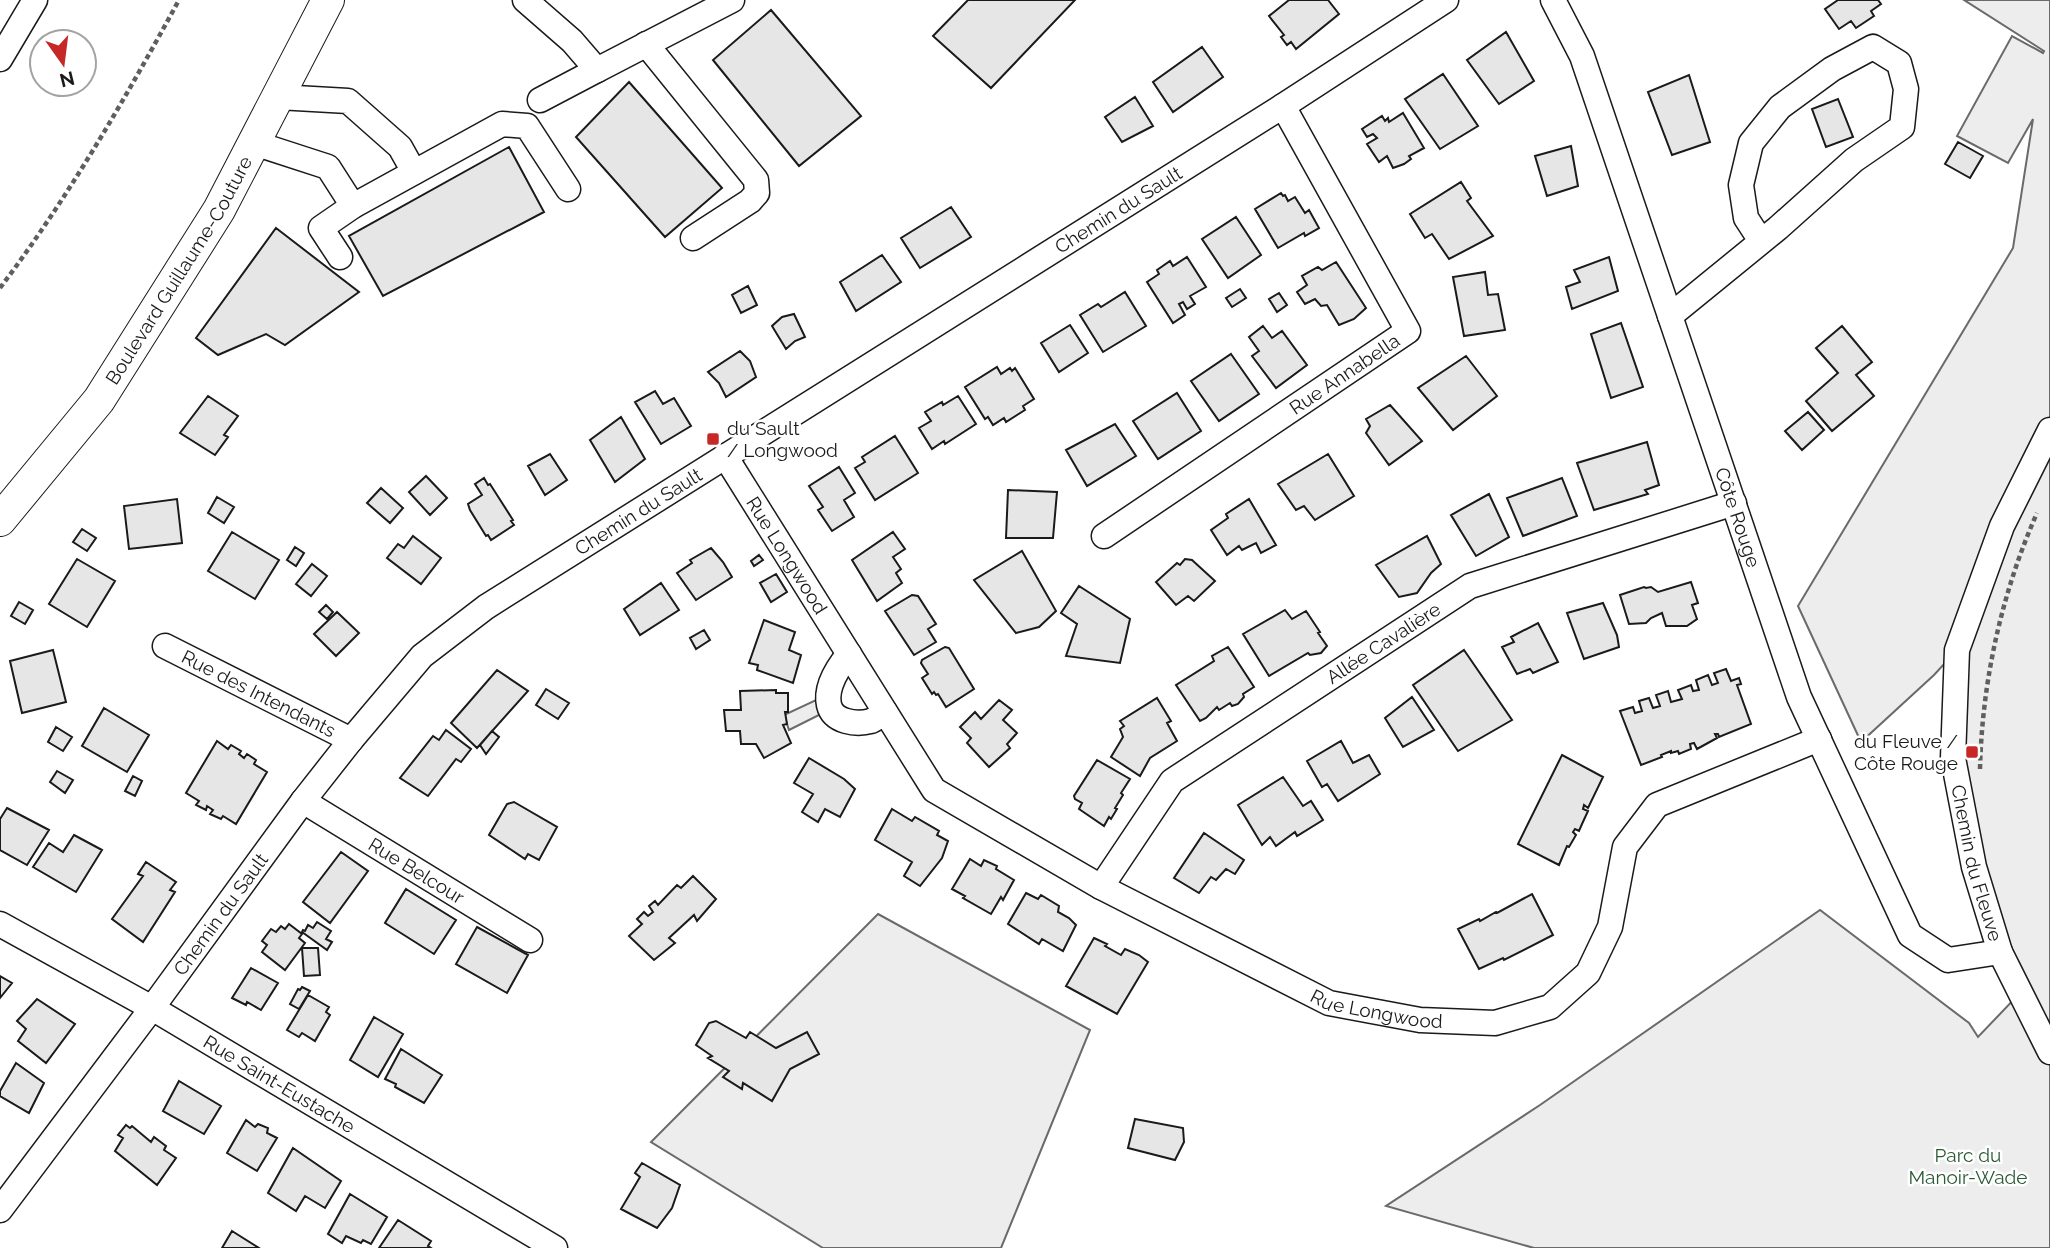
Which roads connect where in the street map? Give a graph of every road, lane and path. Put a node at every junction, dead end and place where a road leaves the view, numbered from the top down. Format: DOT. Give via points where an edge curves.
graph roads {
  1 [pos="35,0"];
  2 [pos="179,0"];
  3 [pos="328,0"];
  4 [pos="525,0"];
  5 [pos="732,0"];
  6 [pos="1447,0"];
  7 [pos="1553,0"];
  8 [pos="7,32"];
  9 [pos="646,44"];
  10 [pos="0,59"];
  11 [pos="597,70"];
  12 [pos="278,97"];
  13 [pos="540,100"];
  14 [pos="1283,106"];
  15 [pos="254,143"];
  16 [pos="414,172"];
  17 [pos="568,189"];
  18 [pos="353,206"];
  19 [pos="693,238"];
  20 [pos="1761,241"];
  21 [pos="340,257"];
  22 [pos="0,288"];
  23 [pos="1670,316"];
  24 [pos="2050,430"];
  25 [pos="725,456"];
  26 [pos="1734,503"];
  27 [pos="2040,505"];
  28 [pos="0,520"];
  29 [pos="1104,536"];
  30 [pos="165,646"];
  31 [pos="849,654"];
  32 [pos="885,712"];
  33 [pos="1819,739"];
  34 [pos="351,740"];
  35 [pos="1982,779"];
  36 [pos="303,801"];
  37 [pos="1101,887"];
  38 [pos="0,924"];
  39 [pos="530,940"];
  40 [pos="2000,952"];
  41 [pos="152,1008"];
  42 [pos="2050,1052"];
  43 [pos="0,1210"];
  44 [pos="555,1248"];
  1 -- 8 [label="street"];
  2 -- 22 [label="path" via="40,234"];
  3 -- 12 [label="main road, Boulevard Guillaume-Couture"];
  4 -- 11 [label="street"];
  5 -- 9 [label="street"];
  6 -- 14 [label="street, Chemin du Sault"];
  7 -- 23 [label="street, Côte Rouge" via="1582,56"];
  8 -- 10 [label="street"];
  9 -- 11 [label="street"];
  9 -- 19 [label="street" via="756,180 757,193 751,201"];
  11 -- 13 [label="street"];
  12 -- 15 [label="main road, Boulevard Guillaume-Couture"];
  12 -- 16 [label="street" via="348,101 400,147"];
  14 -- 25 [label="street, Chemin du Sault"];
  14 -- 29 [label="street, Rue Annabella" via="1408,331"];
  15 -- 18 [label="street" via="328,167"];
  15 -- 28 [label="main road, Boulevard Guillaume-Couture" via="219,210 99,400"];
  16 -- 17 [label="street" via="502,124 527,126"];
  16 -- 18 [label="street"];
  18 -- 21 [label="street" via="321,228"];
  20 -- 20 [label="street" via="1854,160 1902,128 1906,89 1899,63 1873,47 1832,69 1780,107 1751,144 1741,185 1746,218"];
  20 -- 23 [label="street"];
  23 -- 26 [label="street, Côte Rouge"];
  24 -- 40 [label="street, Chemin du Fleuve" via="2002,526 1957,650 1953,758 1974,867"];
  25 -- 31 [label="street, Rue Longwood"];
  25 -- 34 [label="street, Chemin du Sault" via="486,607 422,656"];
  26 -- 33 [label="street, Côte Rouge" via="1800,697"];
  26 -- 37 [label="street, Allée Cavalière" via="1470,586 1172,782"];
  27 -- 35 [label="path" via="2021,549 1990,664"];
  30 -- 34 [label="street, Rue des Intendants"];
  31 -- 32 [label="street, Rue Longwood"];
  31 -- 32 [label="street" via="830,689 829,705 836,718 851,723 871,721"];
  32 -- 37 [label="street, Rue Longwood" via="934,790"];
  33 -- 37 [label="street, Rue Longwood" via="1657,806 1625,847 1609,927 1588,973 1550,1007 1495,1023 1420,1020 1329,1003"];
  33 -- 40 [label="street, Côte Rouge" via="1910,935 1948,960"];
  34 -- 36 [label="street, Chemin du Sault"];
  36 -- 39 [label="street, Rue Belcour"];
  36 -- 41 [label="street, Chemin du Sault"];
  38 -- 41 [label="street, Rue Saint-Eustache"];
  40 -- 42 [label="street, Chemin du Fleuve"];
  41 -- 43 [label="street, Chemin du Sault"];
  41 -- 44 [label="street, Rue Saint-Eustache"];
}
